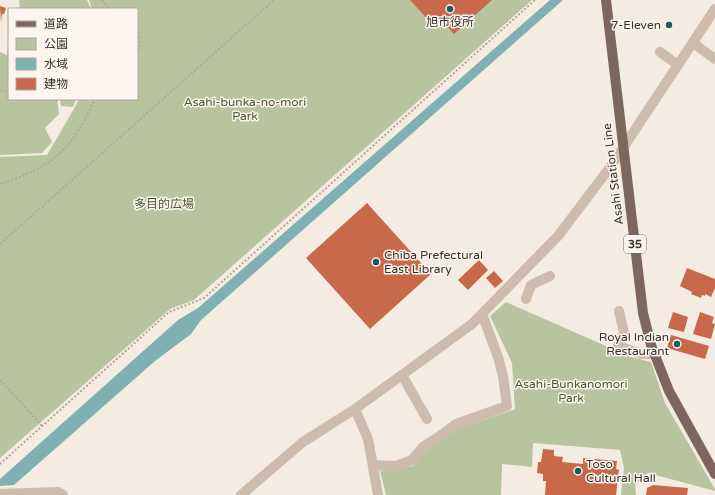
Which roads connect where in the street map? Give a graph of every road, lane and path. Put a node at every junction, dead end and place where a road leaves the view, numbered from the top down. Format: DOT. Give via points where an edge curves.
graph roads {
  1 [pos="102,0"];
  2 [pos="274,0"];
  3 [pos="535,0"];
  4 [pos="606,0"];
  5 [pos="108,8"];
  6 [pos="715,10"];
  7 [pos="138,31"];
  8 [pos="693,43"];
  9 [pos="138,52"];
  10 [pos="660,52"];
  11 [pos="715,59"];
  12 [pos="678,65"];
  13 [pos="53,100"];
  14 [pos="94,100"];
  15 [pos="58,101"];
  16 [pos="623,147"];
  17 [pos="0,184"];
  18 [pos="0,244"];
  19 [pos="550,276"];
  20 [pos="516,280"];
  21 [pos="619,311"];
  22 [pos="482,314"];
  23 [pos="655,354"];
  24 [pos="402,375"];
  25 [pos="0,380"];
  26 [pos="355,410"];
  27 [pos="427,419"];
  28 [pos="42,426"];
  29 [pos="0,464"];
  30 [pos="373,465"];
  31 [pos="715,474"];
  32 [pos="0,494"];
  33 [pos="63,495"];
  34 [pos="241,495"];
  35 [pos="378,495"];
  1 -- 5 [label="path"];
  2 -- 18 [label="path"];
  3 -- 28 [label="path" via="204,298 170,312"];
  4 -- 16 [label="main road, Asahi Station Line / 35"];
  6 -- 8 [label="street"];
  7 -- 9 [label="path"];
  8 -- 11 [label="street"];
  8 -- 12 [label="street"];
  10 -- 12 [label="street"];
  12 -- 16 [label="street"];
  13 -- 15 [label="path"];
  14 -- 17 [label="path" via="84,121 64,149 40,168"];
  16 -- 20 [label="street" via="558,236"];
  16 -- 23 [label="main road, Asahi Station Line / 35" via="643,313"];
  19 -- 20 [label="street" via="531,285 527,297"];
  20 -- 22 [label="street"];
  21 -- 23 [label="street" via="624,334 618,346 641,354"];
  22 -- 24 [label="street"];
  22 -- 30 [label="street" via="498,357 507,406 456,424 423,448 412,460 396,466"];
  23 -- 31 [label="main road, Asahi Station Line / 35" via="669,391"];
  24 -- 26 [label="street"];
  24 -- 27 [label="street"];
  25 -- 28 [label="path"];
  26 -- 30 [label="street" via="368,439"];
  26 -- 34 [label="street" via="303,442"];
  28 -- 29 [label="path"];
  30 -- 35 [label="street"];
  32 -- 33 [label="street" via="58,492"];
}
